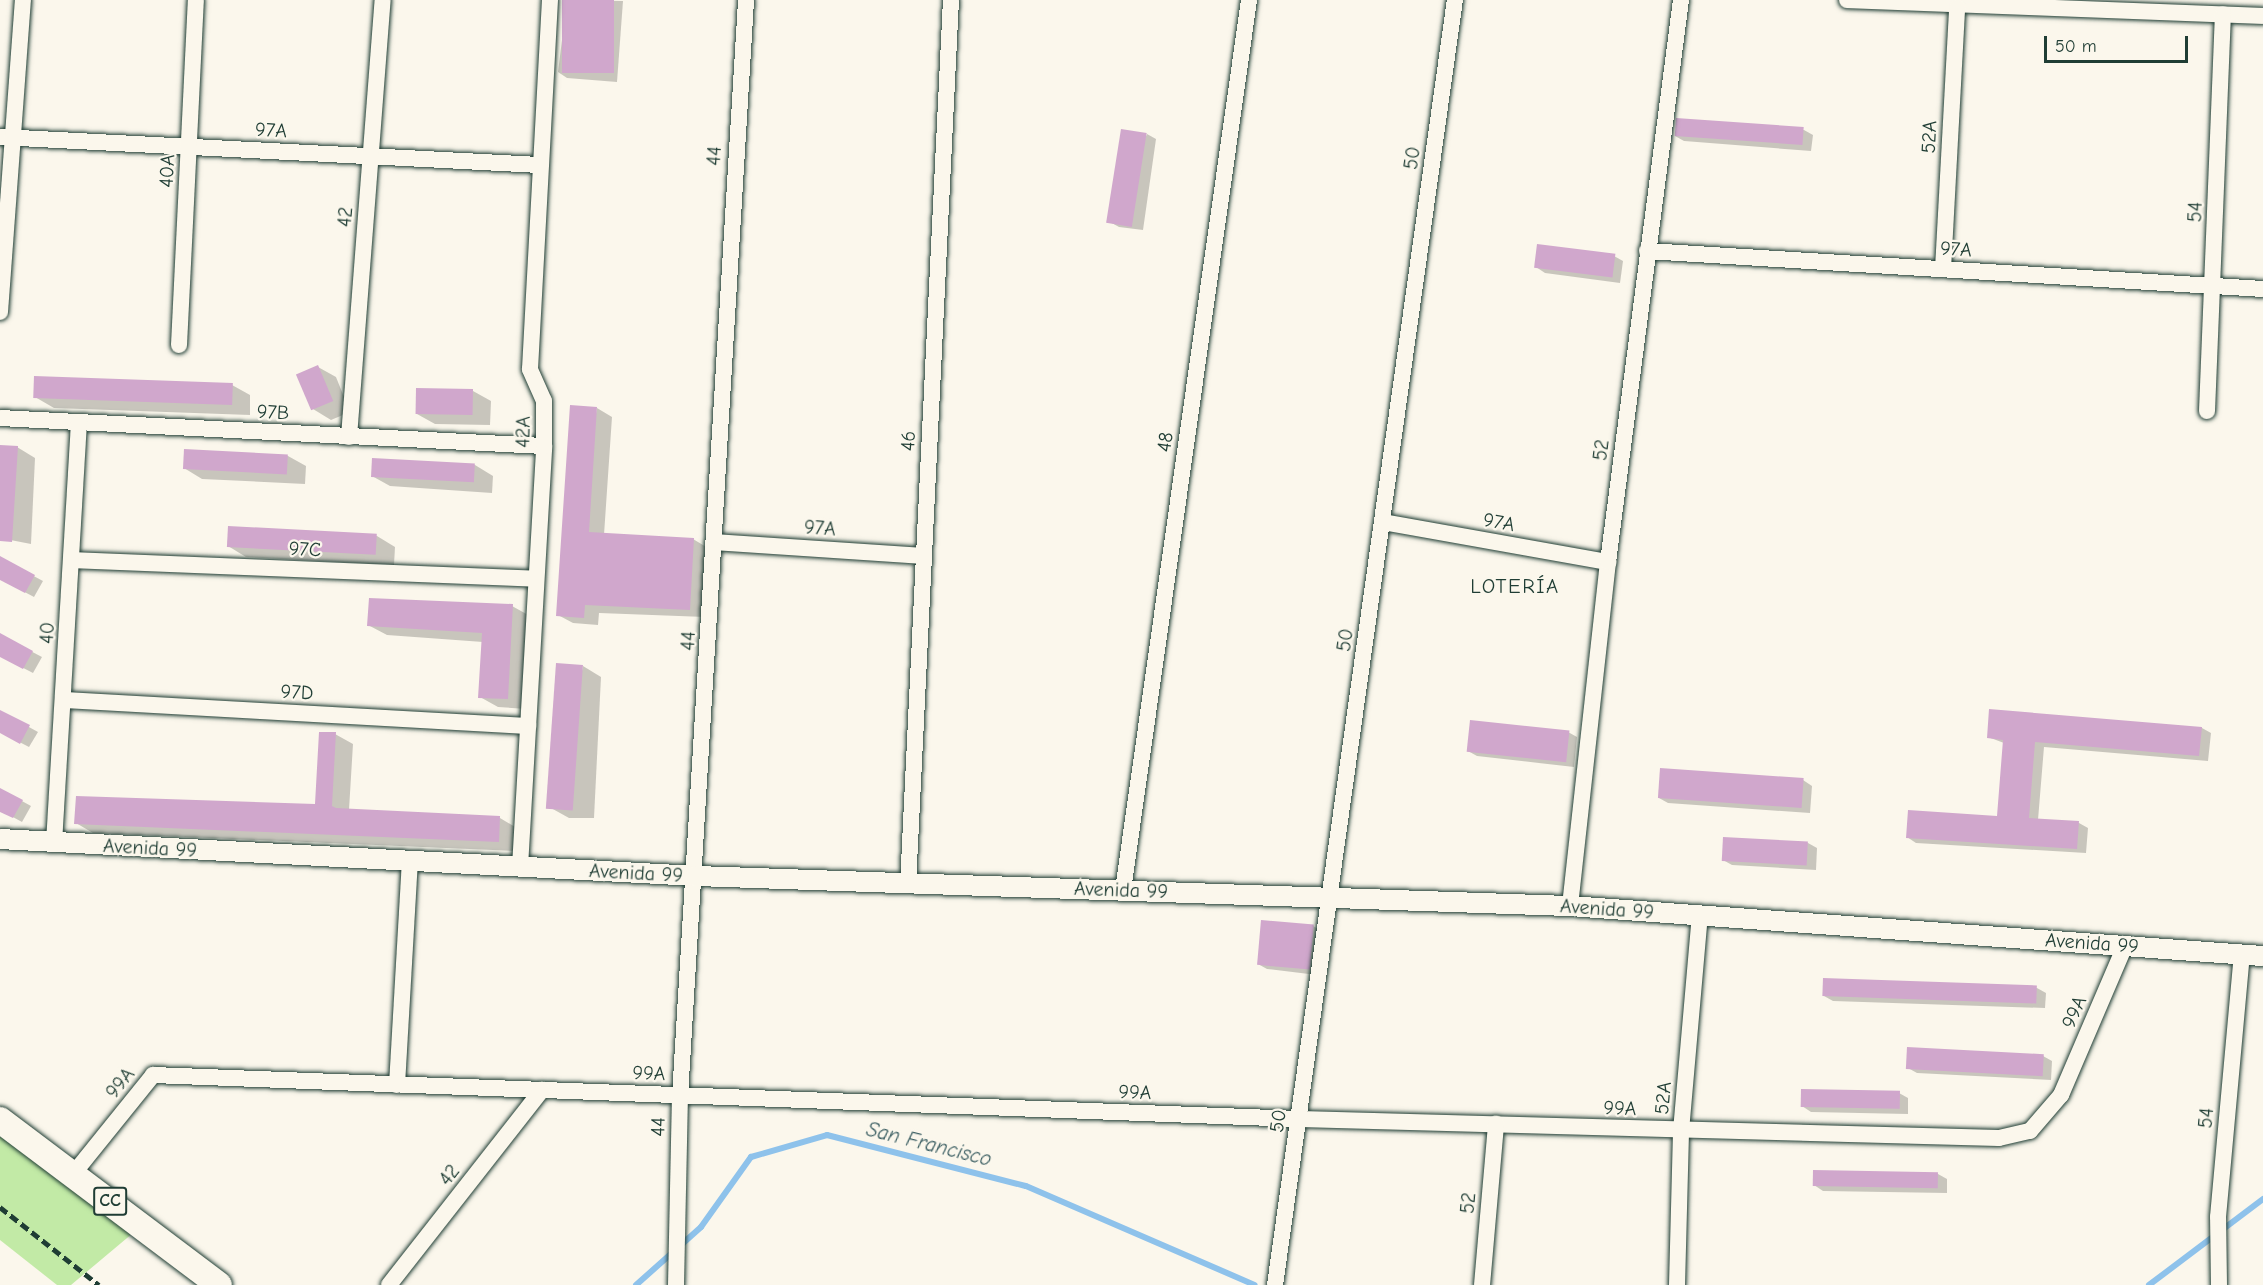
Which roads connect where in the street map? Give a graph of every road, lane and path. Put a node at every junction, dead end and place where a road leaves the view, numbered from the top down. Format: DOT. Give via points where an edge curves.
graph roads {
  1 [pos="23,0"];
  2 [pos="196,0"];
  3 [pos="383,0"];
  4 [pos="550,0"];
  5 [pos="746,0"];
  6 [pos="951,0"];
  7 [pos="1249,0"];
  8 [pos="1455,0"];
  9 [pos="1681,0"];
  10 [pos="1848,0"];
  11 [pos="1958,7"];
  12 [pos="2223,14"];
  13 [pos="2263,16"];
  14 [pos="6,137"];
  15 [pos="189,147"];
  16 [pos="371,156"];
  17 [pos="539,165"];
  18 [pos="1647,251"];
  19 [pos="1943,269"];
  20 [pos="2214,286"];
  21 [pos="2263,289"];
  22 [pos="0,312"];
  23 [pos="179,345"];
  24 [pos="2207,411"];
  25 [pos="0,418"];
  26 [pos="79,424"];
  27 [pos="349,437"];
  28 [pos="544,446"];
  29 [pos="1383,522"];
  30 [pos="714,542"];
  31 [pos="924,556"];
  32 [pos="72,560"];
  33 [pos="1608,562"];
  34 [pos="535,579"];
  35 [pos="64,700"];
  36 [pos="528,726"];
  37 [pos="0,839"];
  38 [pos="54,843"];
  39 [pos="410,862"];
  40 [pos="520,867"];
  41 [pos="696,876"];
  42 [pos="908,885"];
  43 [pos="1123,890"];
  44 [pos="1329,899"];
  45 [pos="1570,906"];
  46 [pos="1700,915"];
  47 [pos="2126,946"];
  48 [pos="2242,954"];
  49 [pos="2263,956"];
  50 [pos="397,1085"];
  51 [pos="543,1090"];
  52 [pos="680,1095"];
  53 [pos="1300,1119"];
  54 [pos="0,1120"];
  55 [pos="1496,1125"];
  56 [pos="1681,1131"];
  57 [pos="74,1173"];
  58 [pos="1275,1282"];
  59 [pos="219,1285"];
  60 [pos="389,1285"];
  61 [pos="676,1285"];
  62 [pos="1482,1285"];
  63 [pos="1677,1285"];
  64 [pos="2218,1285"];
  1 -- 14 [label="street"];
  2 -- 15 [label="street, 40A"];
  3 -- 16 [label="street, 42"];
  4 -- 17 [label="street, 42A"];
  5 -- 30 [label="street, 44"];
  6 -- 31 [label="street, 46"];
  7 -- 43 [label="street, 48"];
  8 -- 29 [label="street, 50"];
  9 -- 18 [label="street, 52"];
  10 -- 11 [label="street"];
  11 -- 12 [label="street"];
  11 -- 19 [label="street, 52A"];
  12 -- 13 [label="street"];
  12 -- 20 [label="street, 54"];
  14 -- 15 [label="street, 97A"];
  14 -- 22 [label="street"];
  15 -- 16 [label="street, 97A"];
  15 -- 23 [label="street, 40A"];
  16 -- 17 [label="street, 97A"];
  16 -- 27 [label="street, 42"];
  17 -- 28 [label="street, 42A" via="530,369 544,401"];
  18 -- 19 [label="street, 97A"];
  18 -- 33 [label="street, 52"];
  19 -- 20 [label="street, 97A"];
  20 -- 21 [label="street, 97A"];
  20 -- 24 [label="street, 54"];
  25 -- 26 [label="street, 97B"];
  26 -- 27 [label="street, 97B"];
  26 -- 32 [label="street, 40"];
  27 -- 28 [label="street, 97B"];
  28 -- 34 [label="street, 42A"];
  29 -- 33 [label="street, 97A"];
  29 -- 44 [label="street, 50"];
  30 -- 31 [label="street, 97A"];
  30 -- 41 [label="street, 44"];
  31 -- 42 [label="street, 46"];
  32 -- 34 [label="street, 97C"];
  32 -- 35 [label="street, 40"];
  33 -- 45 [label="street, 52"];
  34 -- 36 [label="street, 42A"];
  35 -- 36 [label="street, 97D"];
  35 -- 38 [label="street, 40"];
  36 -- 40 [label="street, 42A"];
  37 -- 38 [label="street, Avenida 99"];
  38 -- 39 [label="street, Avenida 99"];
  39 -- 40 [label="street, Avenida 99"];
  39 -- 50 [label="street"];
  40 -- 41 [label="street, Avenida 99"];
  41 -- 42 [label="street, Avenida 99"];
  41 -- 52 [label="street, 44"];
  42 -- 43 [label="street, Avenida 99"];
  43 -- 44 [label="street, Avenida 99"];
  44 -- 45 [label="street, Avenida 99"];
  44 -- 53 [label="street, 50"];
  45 -- 46 [label="street, Avenida 99"];
  46 -- 47 [label="street, Avenida 99"];
  46 -- 56 [label="street, 52A"];
  47 -- 48 [label="street, Avenida 99"];
  47 -- 56 [label="street, 99A" via="2061,1095 2030,1131 1999,1138"];
  48 -- 49 [label="street, Avenida 99"];
  48 -- 64 [label="street, 54" via="2218,1217"];
  50 -- 51 [label="street, 99A"];
  50 -- 57 [label="street, 99A" via="153,1075"];
  51 -- 52 [label="street, 99A"];
  51 -- 60 [label="street, 42"];
  52 -- 53 [label="street, 99A"];
  52 -- 61 [label="street, 44"];
  53 -- 55 [label="street, 99A"];
  53 -- 58 [label="street, 50"];
  54 -- 57 [label="main road, CC"];
  55 -- 56 [label="street, 99A"];
  55 -- 62 [label="street, 52"];
  56 -- 63 [label="street, 52A"];
  57 -- 59 [label="main road, CC"];
}
